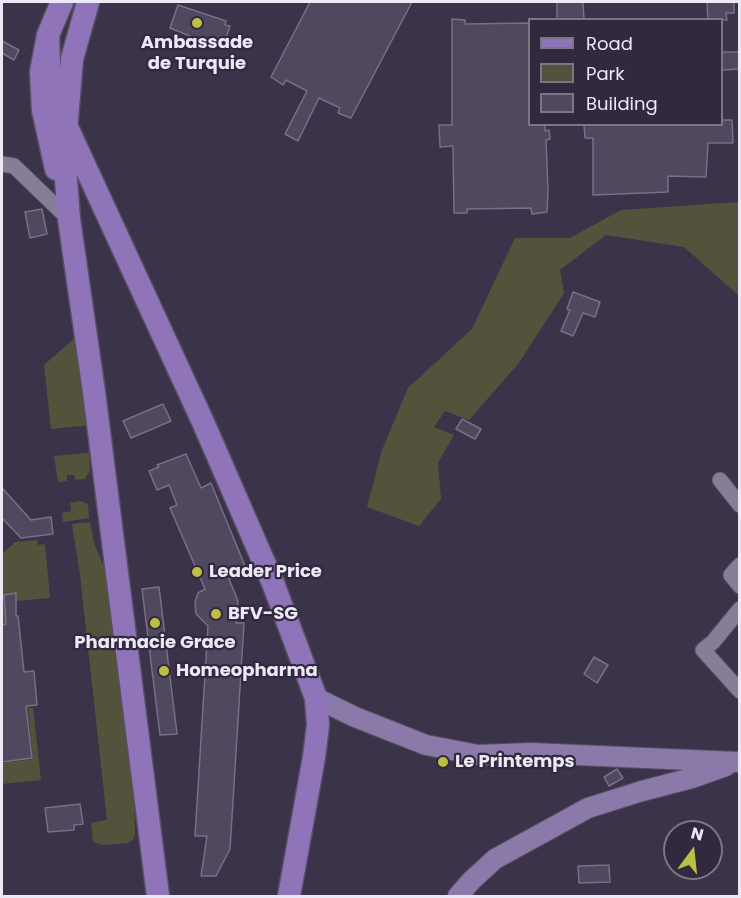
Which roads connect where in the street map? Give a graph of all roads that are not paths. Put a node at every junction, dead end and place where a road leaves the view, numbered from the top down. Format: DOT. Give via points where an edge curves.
graph roads {
  1 [pos="62,2"];
  2 [pos="87,2"];
  3 [pos="79,33"];
  4 [pos="48,35"];
  5 [pos="66,125"];
  6 [pos="2,164"];
  7 [pos="69,219"];
  8 [pos="116,234"];
  9 [pos="720,480"];
  10 [pos="740,505"];
  11 [pos="740,565"];
  12 [pos="740,586"];
  13 [pos="740,609"];
  14 [pos="740,691"];
  15 [pos="316,698"];
  16 [pos="738,762"];
  17 [pos="158,897"];
  18 [pos="289,897"];
  19 [pos="458,897"];
  1 -- 4 [label="main road"];
  2 -- 3 [label="main road"];
  3 -- 5 [label="main road" via="72,59"];
  3 -- 8 [label="main road" via="77,84 83,134"];
  4 -- 5 [label="main road" via="54,93"];
  4 -- 7 [label="main road" via="41,72 43,110"];
  5 -- 7 [label="main road"];
  5 -- 8 [label="main road"];
  6 -- 7 [label="street" via="14,166"];
  7 -- 17 [label="main road"];
  8 -- 15 [label="main road" via="204,422 273,583"];
  9 -- 10 [label="street"];
  11 -- 12 [label="street" via="731,575"];
  13 -- 14 [label="street" via="703,650"];
  15 -- 16 [label="street" via="426,745 478,754"];
  15 -- 18 [label="main road" via="314,757"];
  16 -- 19 [label="street" via="588,808 495,859"];
}
